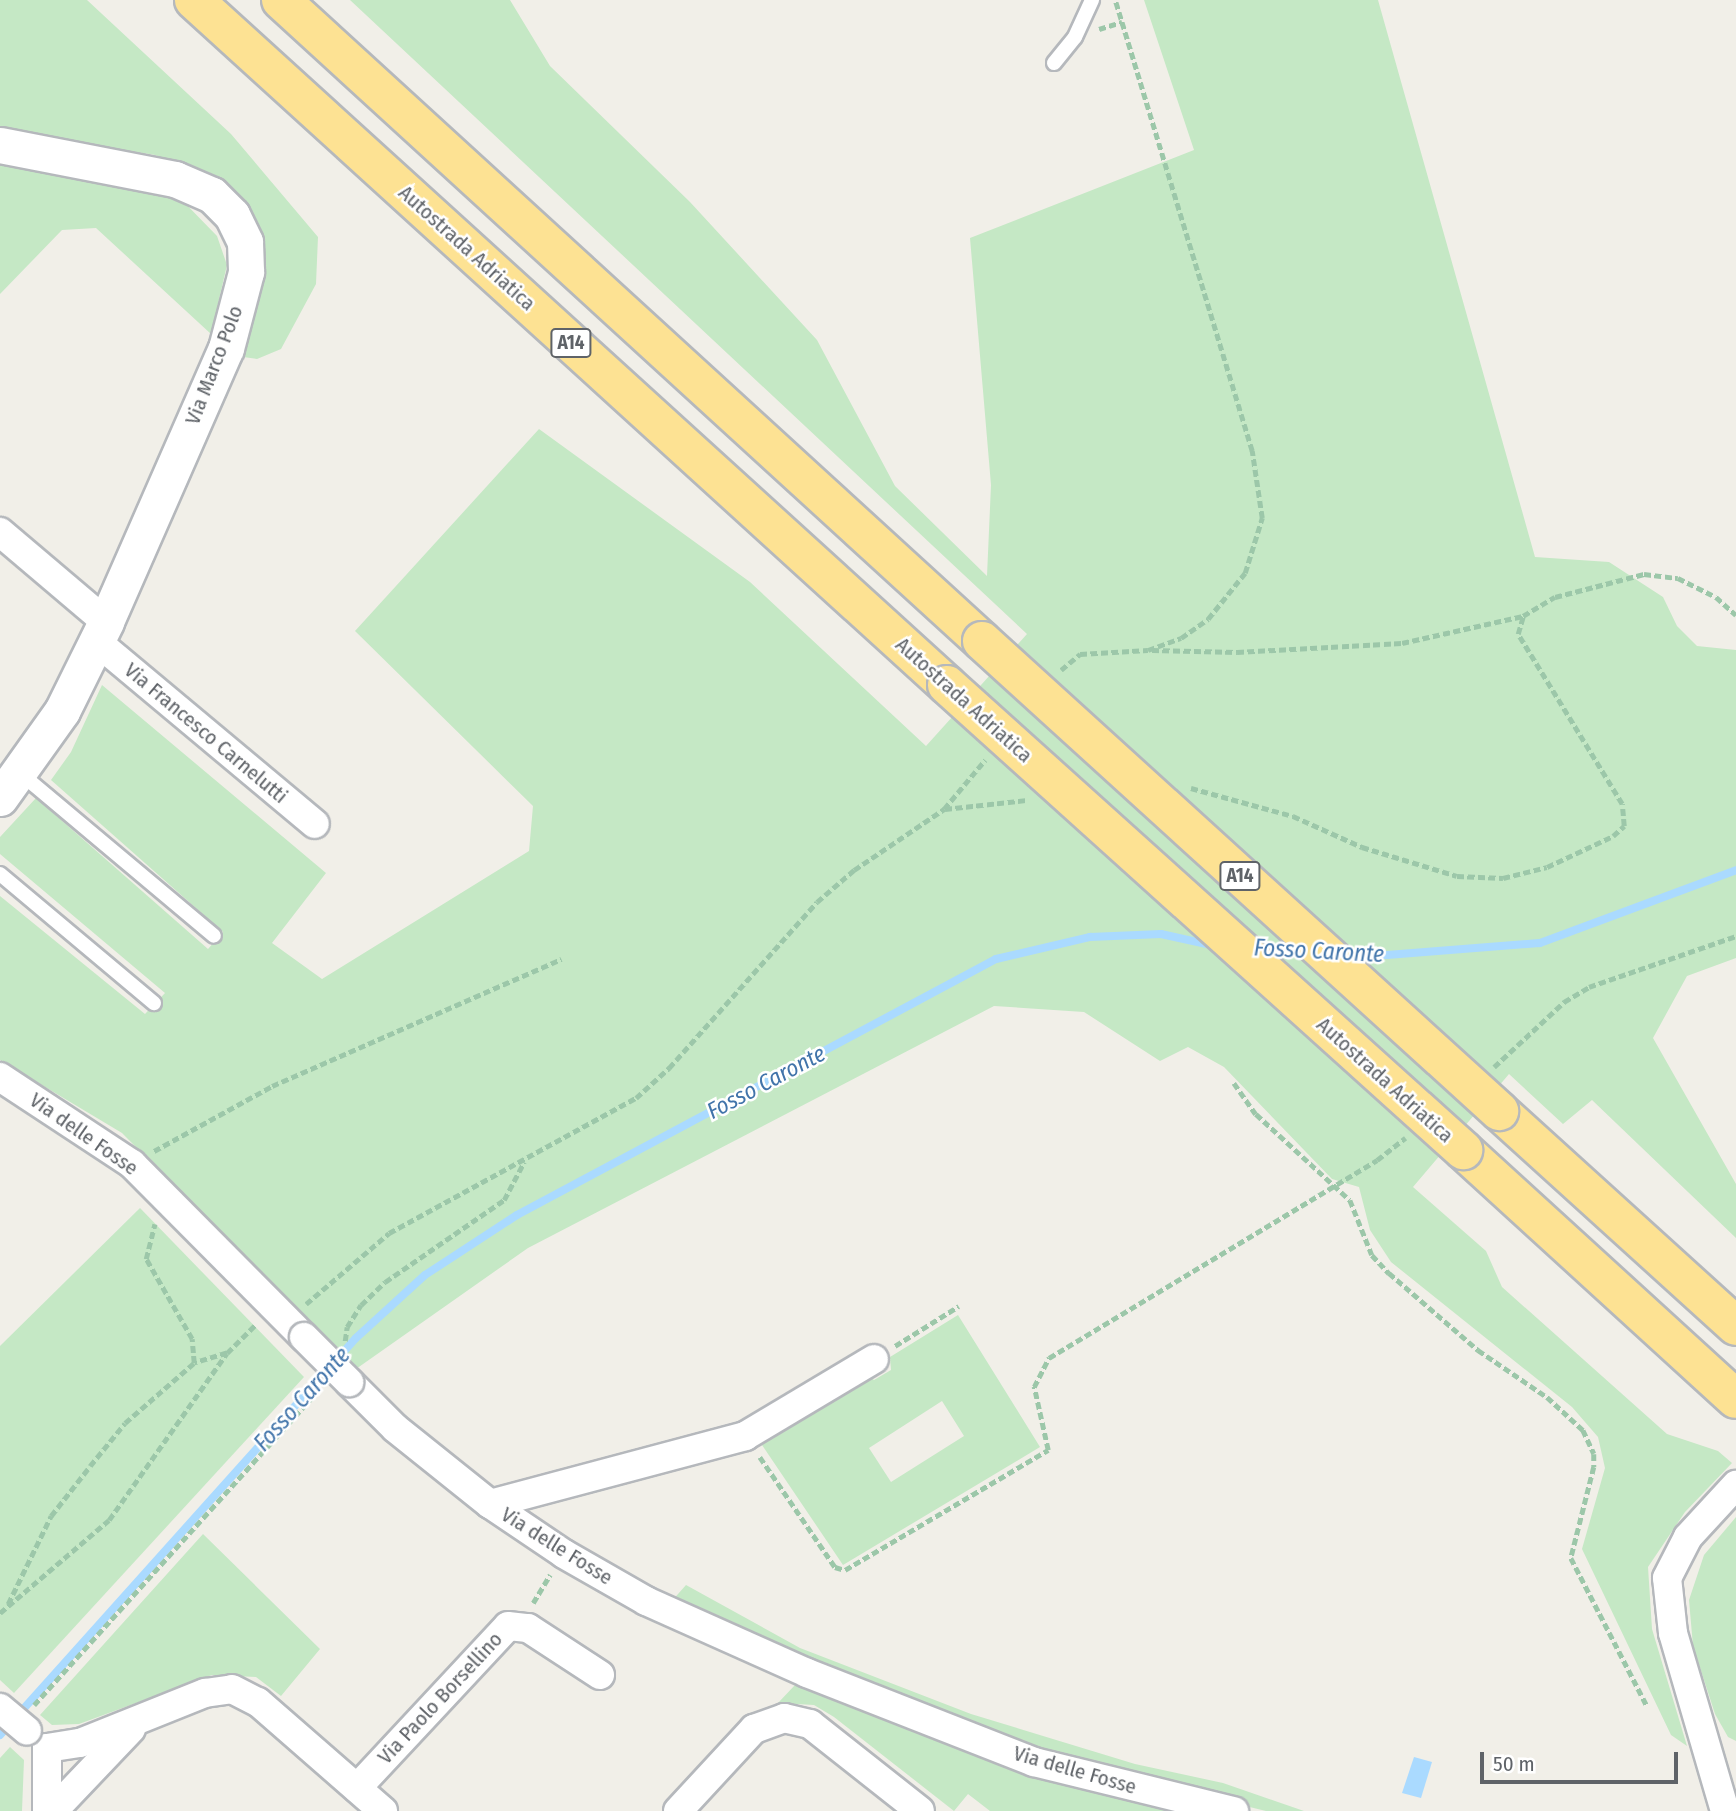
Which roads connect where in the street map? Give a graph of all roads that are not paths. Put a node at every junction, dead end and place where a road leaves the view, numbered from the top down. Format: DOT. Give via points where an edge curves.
graph roads {
  1 [pos="194,0"];
  2 [pos="281,0"];
  3 [pos="1092,0"];
  4 [pos="1054,62"];
  5 [pos="0,145"];
  6 [pos="0,532"];
  7 [pos="101,631"];
  8 [pos="10,786"];
  9 [pos="314,824"];
  10 [pos="0,874"];
  11 [pos="214,936"];
  12 [pos="154,1003"];
  13 [pos="0,1077"];
  14 [pos="1736,1326"];
  15 [pos="874,1359"];
  16 [pos="1736,1399"];
  17 [pos="1736,1485"];
  18 [pos="490,1504"];
  19 [pos="600,1675"];
  20 [pos="144,1719"];
  21 [pos="20,1722"];
  22 [pos="357,1788"];
  23 [pos="47,1811"];
  24 [pos="53,1811"];
  25 [pos="383,1811"];
  26 [pos="678,1811"];
  27 [pos="920,1811"];
  28 [pos="1234,1811"];
  29 [pos="1725,1811"];
  1 -- 16 [label="highway, Autostrada Adriatica / A14, bridge"];
  2 -- 14 [label="highway, A14, bridge"];
  3 -- 4 [label="lane" via="1075,37"];
  5 -- 7 [label="street, Via Marco Polo" via="175,179 212,195 232,215 245,242 246,272 226,348"];
  6 -- 7 [label="street"];
  7 -- 8 [label="street, Via Marco Polo" via="62,710"];
  7 -- 9 [label="street, Via Francesco Carnelutti"];
  8 -- 11 [label="lane"];
  10 -- 12 [label="lane"];
  13 -- 18 [label="street, Via delle Fosse, bridge" via="132,1164 289,1321 339,1381"];
  15 -- 18 [label="street" via="746,1436 588,1474"];
  17 -- 29 [label="street" via="1688,1537 1667,1578 1667,1602"];
  18 -- 28 [label="street, Via delle Fosse" via="646,1601 721,1636 1034,1762"];
  19 -- 22 [label="street, Via Paolo Borsellino" via="519,1624 497,1633"];
  20 -- 21 [label="street" via="80,1743"];
  20 -- 22 [label="street" via="205,1693 232,1689 258,1702"];
  20 -- 24 [label="street" via="105,1752"];
  21 -- 23 [label="street"];
  22 -- 25 [label="street"];
  26 -- 27 [label="street" via="754,1728 784,1718 810,1724"];
}
